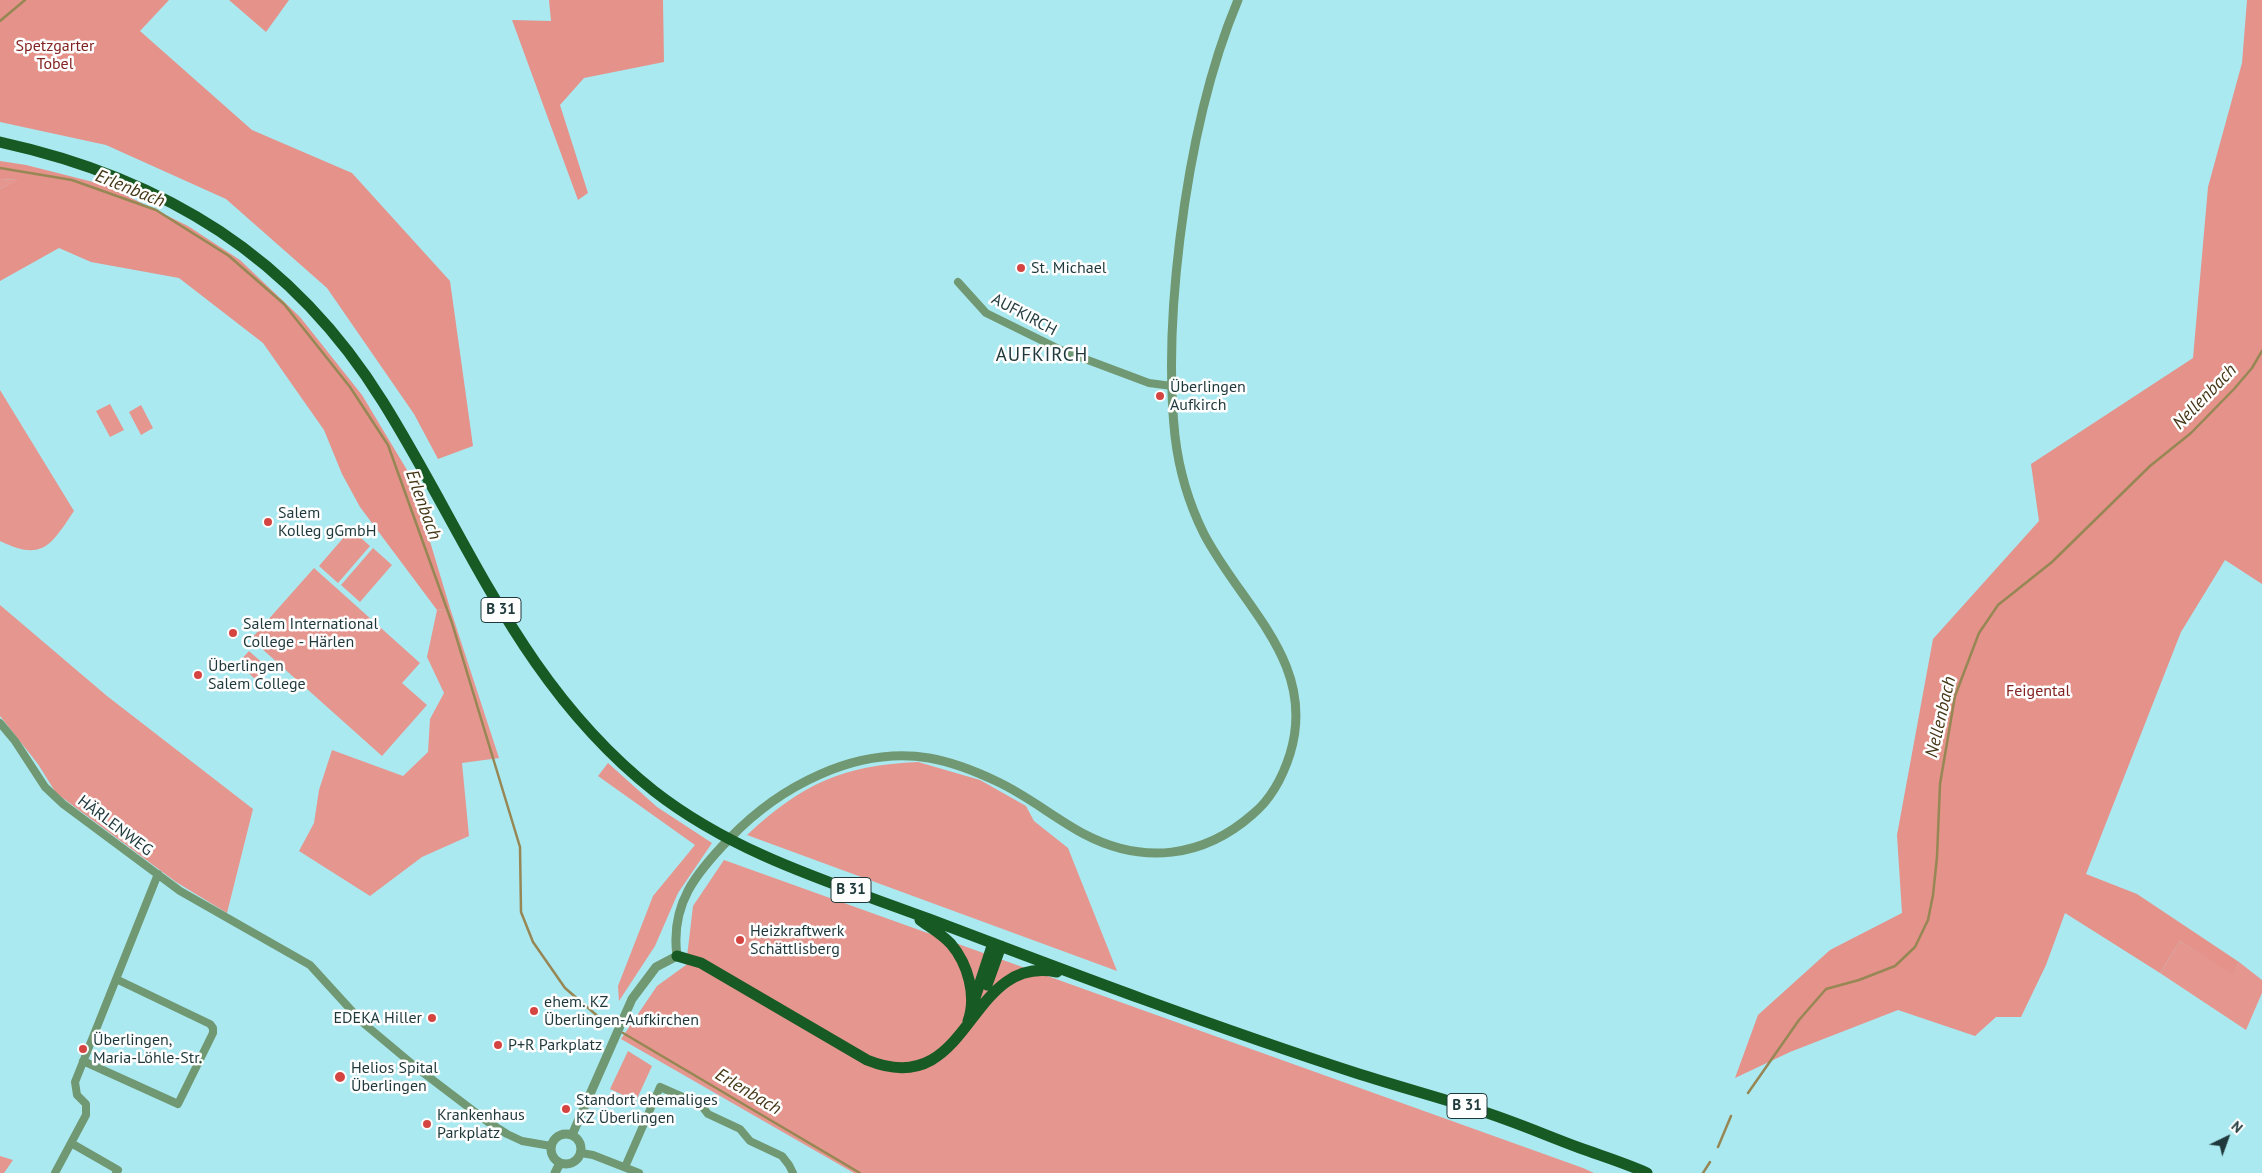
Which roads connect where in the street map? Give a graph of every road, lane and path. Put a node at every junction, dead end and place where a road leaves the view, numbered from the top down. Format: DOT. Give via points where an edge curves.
graph roads {
  1 [pos="1238,0"];
  2 [pos="0,142"];
  3 [pos="958,282"];
  4 [pos="1172,386"];
  5 [pos="0,723"];
  6 [pos="158,874"];
  7 [pos="906,910"];
  8 [pos="997,945"];
  9 [pos="677,956"];
  10 [pos="1084,977"];
  11 [pos="116,979"];
  12 [pos="974,1013"];
  13 [pos="83,1061"];
  14 [pos="572,1135"];
  15 [pos="71,1143"];
  16 [pos="550,1146"];
  17 [pos="581,1153"];
  18 [pos="560,1163"];
  19 [pos="625,1167"];
  20 [pos="55,1173"];
  21 [pos="116,1173"];
  22 [pos="555,1173"];
  23 [pos="639,1173"];
  24 [pos="793,1173"];
  25 [pos="1647,1173"];
  1 -- 4 [label="street" via="1206,91 1185,200 1175,282"];
  2 -- 7 [label="main road, B 31" via="92,167 130,182 198,217 268,266 320,315 364,373 526,651 565,704 608,750 664,799 719,835 778,863"];
  3 -- 4 [label="street, AUFKIRCH" via="986,313 1036,338 1149,383"];
  4 -- 9 [label="street" via="1175,439 1189,500 1220,562 1266,626 1284,658 1295,692 1297,722 1292,748 1277,785 1258,810 1209,844 1178,852 1148,853 1115,847 1084,834 1000,782 970,770 930,758 908,756 860,762 819,775 778,797 748,820 713,856 680,906 676,926"];
  5 -- 6 [label="street, HÄRLENWEG" via="45,787"];
  6 -- 11 [label="street"];
  6 -- 16 [label="street, HÄRLENWEG" via="180,891 310,965 362,1022 488,1122 522,1142"];
  7 -- 8 [label="main road, B 31"];
  7 -- 12 [label="main road" via="943,936 959,955 971,991"];
  8 -- 10 [label="main road, B 31"];
  8 -- 12 [label="main road"];
  9 -- 12 [label="main road" via="701,963 875,1064 904,1067 924,1063 948,1049"];
  9 -- 14 [label="street" via="656,967 632,999"];
  10 -- 12 [label="main road" via="1049,970 1015,975 997,988"];
  10 -- 25 [label="main road, B 31" via="1359,1074 1481,1111"];
  11 -- 13 [label="street"];
  11 -- 13 [label="street" via="210,1024 214,1028 213,1034 178,1104"];
  13 -- 15 [label="street" via="75,1082 78,1095 86,1104 86,1115"];
  14 -- 16 [label="street" via="560,1135"];
  14 -- 17 [label="street" via="580,1143"];
  15 -- 20 [label="street"];
  15 -- 21 [label="street" via="118,1170"];
  16 -- 18 [label="street"];
  17 -- 18 [label="street" via="575,1162"];
  17 -- 19 [label="street"];
  18 -- 22 [label="street"];
  19 -- 23 [label="street"];
  19 -- 24 [label="street" via="660,1087 701,1105 708,1114 740,1129 750,1141 782,1156"];
}
